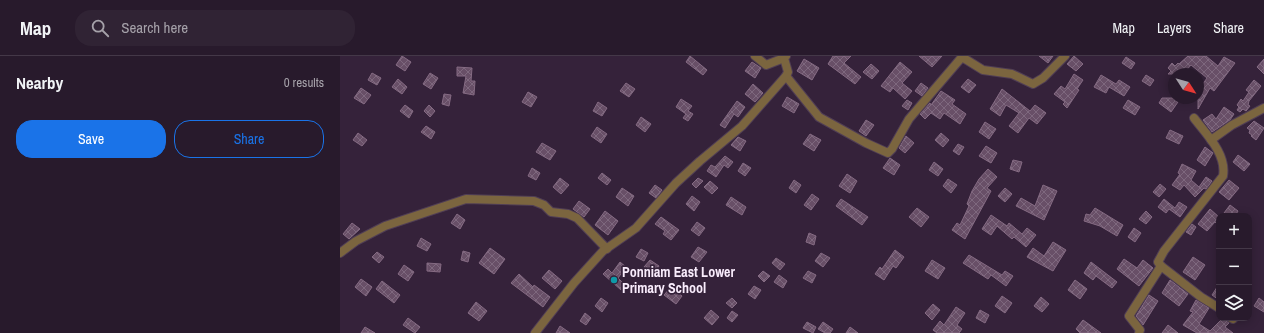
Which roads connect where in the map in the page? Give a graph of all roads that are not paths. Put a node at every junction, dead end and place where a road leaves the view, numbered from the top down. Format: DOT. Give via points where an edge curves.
graph roads {
  1 [pos="755,56"];
  2 [pos="785,57"];
  3 [pos="962,57"];
  4 [pos="1061,58"];
  5 [pos="786,76"];
  6 [pos="1264,108"];
  7 [pos="1194,118"];
  8 [pos="1211,140"];
  9 [pos="607,249"];
  10 [pos="340,253"];
  11 [pos="1160,266"];
  12 [pos="1216,306"];
  13 [pos="1141,332"];
  14 [pos="535,333"];
  1 -- 2 [label="street" via="766,65"];
  2 -- 5 [label="street" via="788,72"];
  3 -- 4 [label="street" via="983,70 1012,74 1033,84 1043,78"];
  3 -- 5 [label="street" via="909,119 888,153 819,117"];
  5 -- 9 [label="street" via="742,126 676,183 636,228"];
  6 -- 8 [label="street"];
  7 -- 8 [label="street"];
  8 -- 11 [label="street" via="1221,158 1223,176 1164,250 1158,262"];
  9 -- 10 [label="street" via="577,218 551,212 544,205 534,201 466,199 385,226 356,241"];
  9 -- 14 [label="street" via="574,283"];
  11 -- 12 [label="street"];
  11 -- 13 [label="street" via="1128,316"];
}
